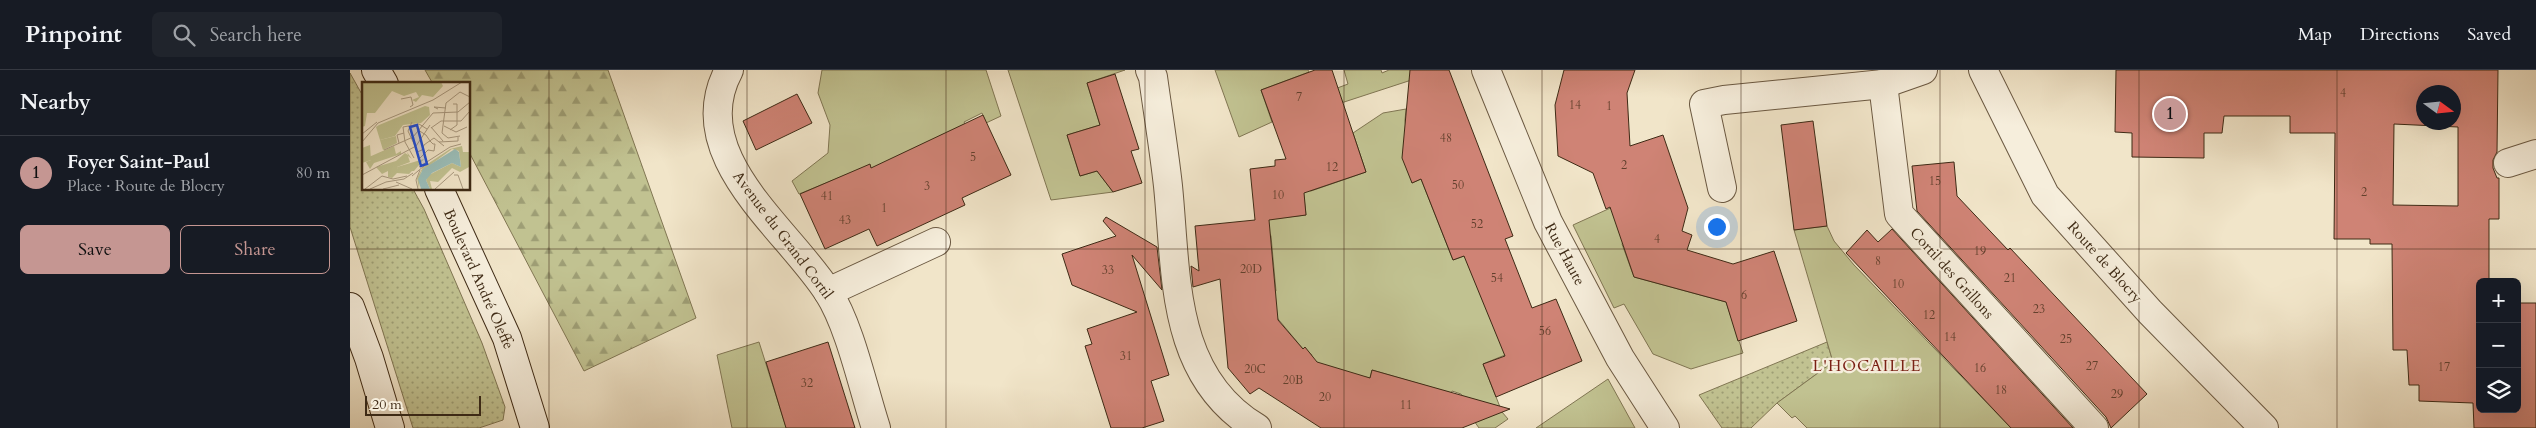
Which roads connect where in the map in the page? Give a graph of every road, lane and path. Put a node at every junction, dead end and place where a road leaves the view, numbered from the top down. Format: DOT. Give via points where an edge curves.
graph roads {
  1 [pos="376,70"];
  2 [pos="730,70"];
  3 [pos="1150,70"];
  4 [pos="1486,70"];
  5 [pos="1923,70"];
  6 [pos="1983,70"];
  7 [pos="383,82"];
  8 [pos="1883,84"];
  9 [pos="2536,154"];
  10 [pos="2508,163"];
  11 [pos="1722,188"];
  12 [pos="438,190"];
  13 [pos="936,242"];
  14 [pos="828,292"];
  15 [pos="350,307"];
  16 [pos="2260,427"];
  17 [pos="390,428"];
  18 [pos="534,428"];
  19 [pos="876,428"];
  20 [pos="1257,428"];
  21 [pos="1665,428"];
  22 [pos="2094,428"];
  1 -- 7 [label="street"];
  2 -- 14 [label="street, Avenue du Grand Cortil" via="721,85 717,117 725,152 736,175"];
  3 -- 20 [label="street" via="1186,334 1194,357 1222,402"];
  4 -- 21 [label="street, Rue Haute" via="1548,222 1620,358"];
  5 -- 8 [label="street"];
  6 -- 16 [label="street, Route de Blocry" via="2045,194 2150,312"];
  8 -- 11 [label="street" via="1704,104"];
  8 -- 22 [label="street, Cortil des Grillons" via="1899,214"];
  9 -- 10 [label="street"];
  12 -- 18 [label="street, Boulevard André Oleffe" via="507,338"];
  13 -- 14 [label="street"];
  14 -- 19 [label="street, Avenue du Grand Cortil" via="842,322"];
  15 -- 17 [label="street"];
}
